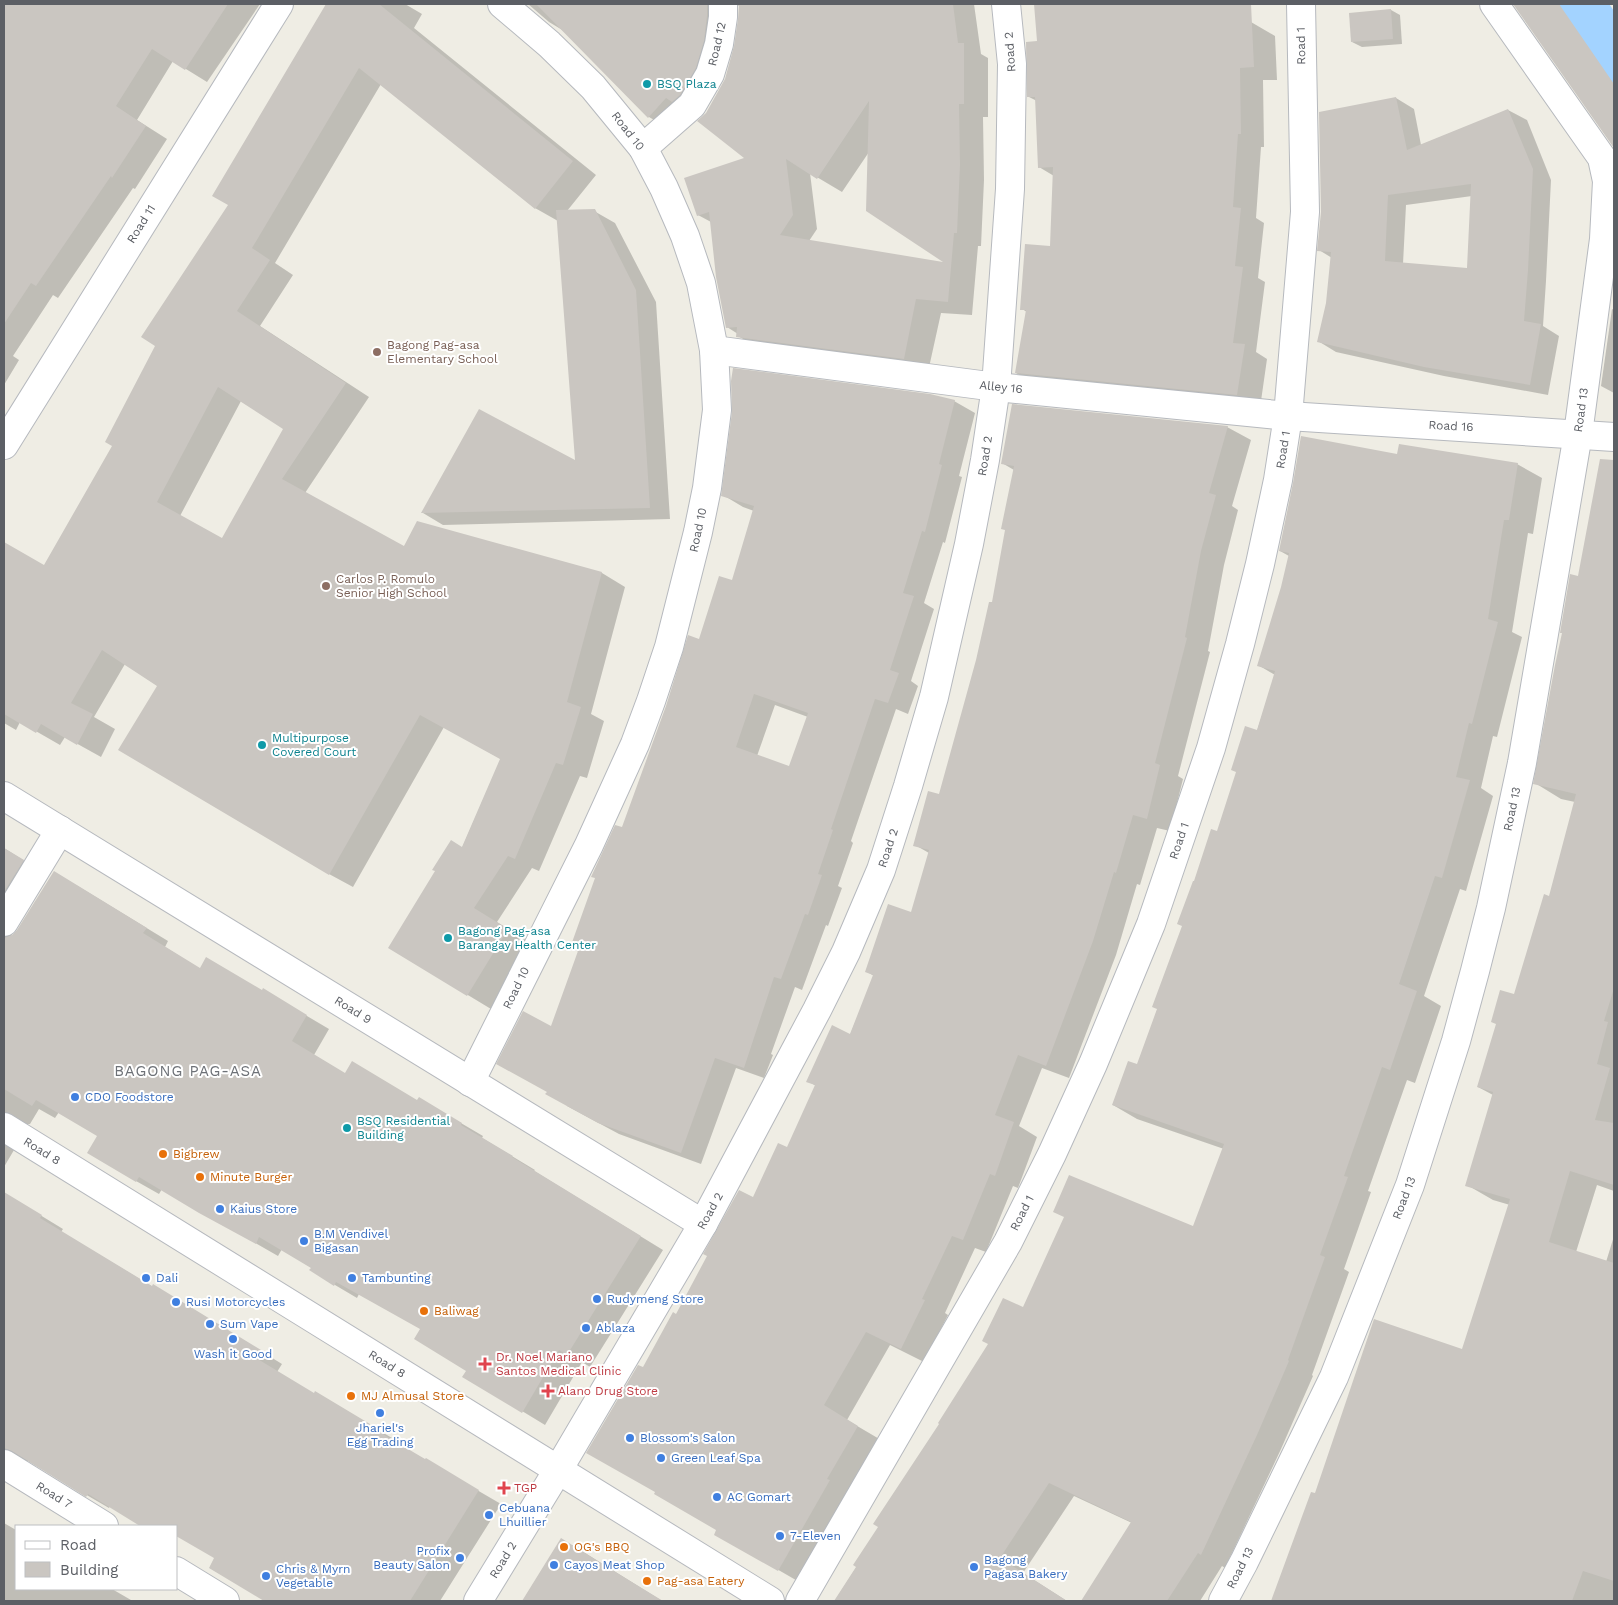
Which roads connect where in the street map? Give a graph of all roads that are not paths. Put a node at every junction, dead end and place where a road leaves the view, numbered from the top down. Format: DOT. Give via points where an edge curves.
graph roads {
  1 [pos="279,4"];
  2 [pos="502,4"];
  3 [pos="723,4"];
  4 [pos="1006,4"];
  5 [pos="1300,4"];
  6 [pos="1494,4"];
  7 [pos="644,148"];
  8 [pos="714,350"];
  9 [pos="996,387"];
  10 [pos="1288,416"];
  11 [pos="1578,434"];
  12 [pos="1614,437"];
  13 [pos="4,445"];
  14 [pos="4,796"];
  15 [pos="60,830"];
  16 [pos="4,922"];
  17 [pos="470,1082"];
  18 [pos="4,1127"];
  19 [pos="703,1224"];
  20 [pos="4,1464"];
  21 [pos="558,1470"];
  22 [pos="102,1525"];
  23 [pos="178,1572"];
  24 [pos="225,1601"];
  25 [pos="478,1601"];
  26 [pos="770,1601"];
  27 [pos="800,1601"];
  28 [pos="1223,1601"];
  1 -- 13 [label="street, Road 11"];
  2 -- 7 [label="street, Road 10" via="593,87"];
  3 -- 7 [label="street, Road 12" via="719,44 710,74 692,105"];
  4 -- 9 [label="street, Road 2" via="1012,64 1010,189"];
  5 -- 10 [label="street, Road 1" via="1305,212"];
  6 -- 11 [label="street, Road 13" via="1602,158 1606,196 1604,239"];
  7 -- 8 [label="street, Road 10" via="686,236 701,283"];
  8 -- 9 [label="street, Alley 16"];
  8 -- 17 [label="street, Road 10" via="717,410 707,488 688,576 660,674 635,744 590,845"];
  9 -- 10 [label="street, Alley 16"];
  9 -- 19 [label="street, Road 2" via="969,544 934,697 881,870 817,1010"];
  10 -- 11 [label="street, Road 16"];
  10 -- 27 [label="street, Road 1" via="1260,564 1211,748 1151,924 1097,1056 1008,1242"];
  11 -- 12 [label="street, Road 16"];
  11 -- 28 [label="street, Road 13" via="1522,763 1492,908 1456,1041 1410,1185 1334,1377"];
  14 -- 15 [label="street, Road 9"];
  15 -- 16 [label="street"];
  15 -- 17 [label="street, Road 9"];
  17 -- 19 [label="street, Road 9"];
  18 -- 21 [label="street, Road 8"];
  19 -- 21 [label="street, Road 2"];
  20 -- 22 [label="street, Road 7"];
  21 -- 25 [label="street, Road 2"];
  21 -- 26 [label="street, Road 8"];
  23 -- 24 [label="street"];
}
